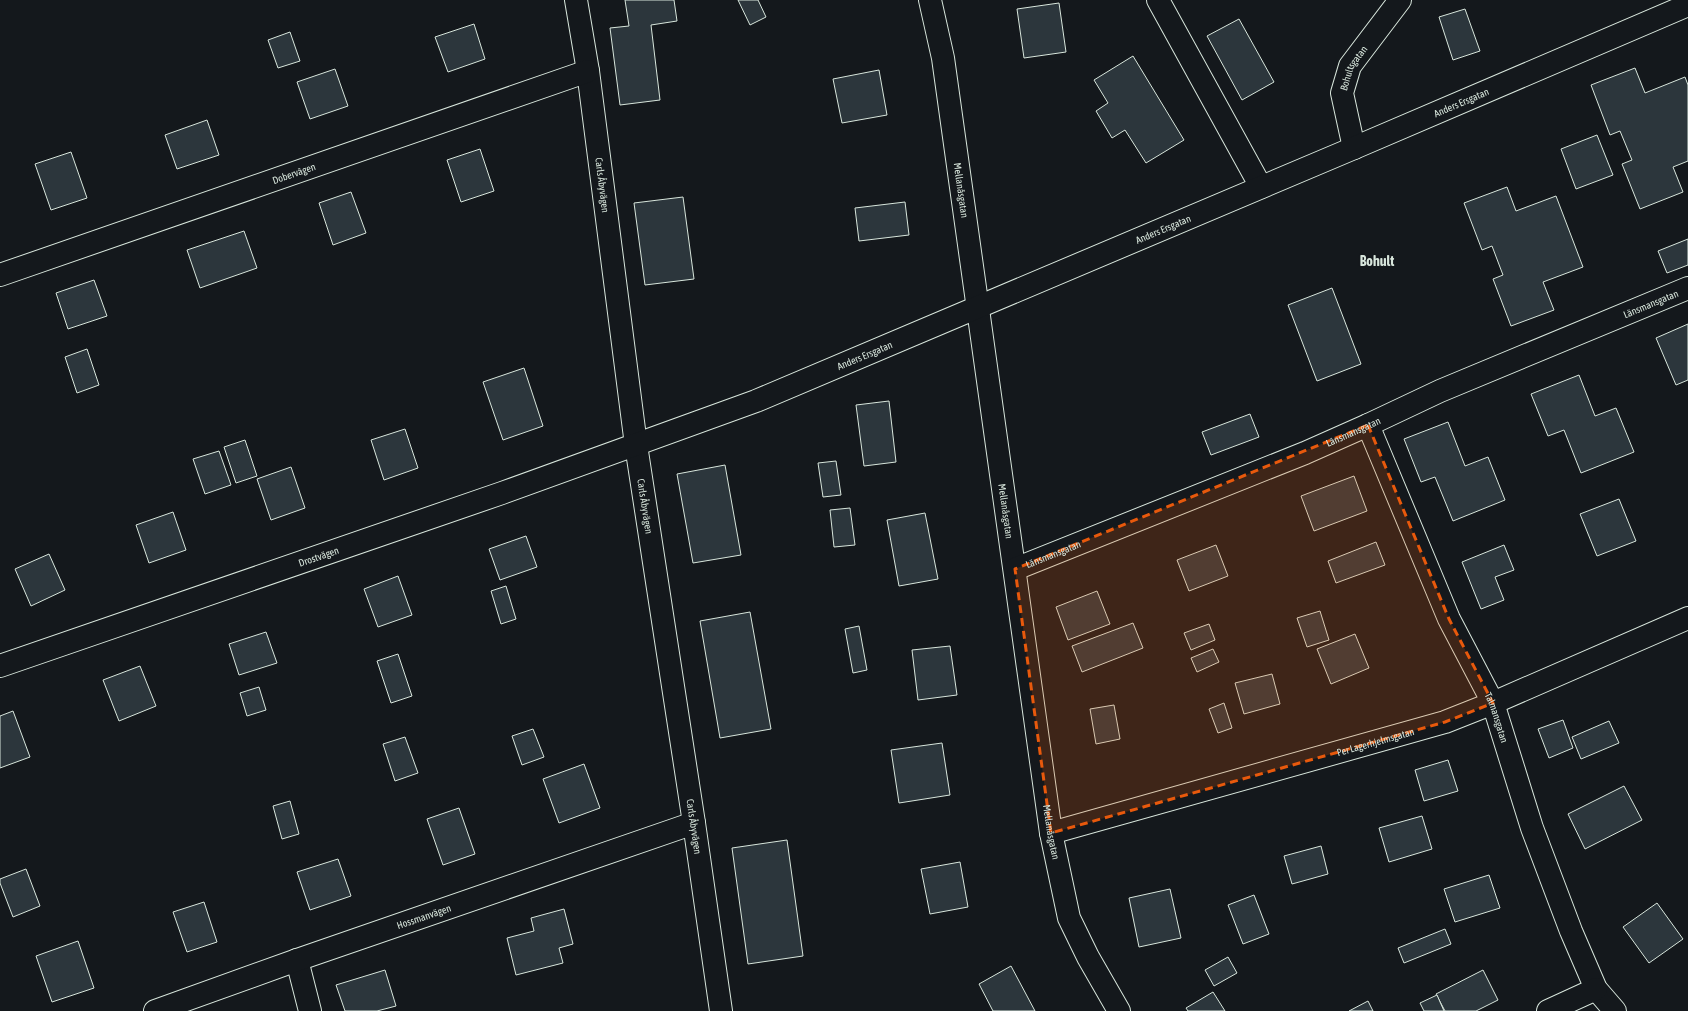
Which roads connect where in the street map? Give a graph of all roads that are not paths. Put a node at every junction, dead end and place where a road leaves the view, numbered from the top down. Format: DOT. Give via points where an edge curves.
graph roads {
  1 [pos="576,0"];
  2 [pos="930,0"];
  3 [pos="1158,0"];
  4 [pos="1400,0"];
  5 [pos="1688,5"];
  6 [pos="588,71"];
  7 [pos="1354,148"];
  8 [pos="1262,187"];
  9 [pos="0,275"];
  10 [pos="1688,288"];
  11 [pos="978,307"];
  12 [pos="1368,425"];
  13 [pos="636,445"];
  14 [pos="1015,569"];
  15 [pos="1688,618"];
  16 [pos="0,666"];
  17 [pos="1493,703"];
  18 [pos="694,823"];
  19 [pos="1052,834"];
  20 [pos="297,960"];
  21 [pos="1596,989"];
  22 [pos="155,1011"];
  23 [pos="310,1011"];
  24 [pos="721,1011"];
  25 [pos="1119,1011"];
  26 [pos="1548,1011"];
  27 [pos="1615,1011"];
  1 -- 6 [label="street, Carls Åbyvägen"];
  2 -- 11 [label="street, Mellanåsgatan" via="943,58"];
  3 -- 8 [label="street"];
  4 -- 7 [label="street, Bohultsgatan" via="1350,66 1342,93"];
  5 -- 7 [label="street, Anders Ersgatan"];
  6 -- 9 [label="street, Dobervägen"];
  6 -- 13 [label="street, Carls Åbyvägen"];
  7 -- 8 [label="street, Anders Ersgatan"];
  8 -- 11 [label="street, Anders Ersgatan"];
  10 -- 12 [label="street, Länsmansgatan" via="1440,391"];
  11 -- 13 [label="street, Anders Ersgatan" via="756,401"];
  11 -- 14 [label="street, Mellanåsgatan"];
  12 -- 14 [label="street, Länsmansgatan" via="1305,453"];
  12 -- 17 [label="street, Talmansgatan" via="1449,619"];
  13 -- 16 [label="street, Drostvägen"];
  13 -- 18 [label="street, Carls Åbyvägen"];
  14 -- 19 [label="street, Mellanåsgatan"];
  15 -- 17 [label="street, Per Lagerhjelmsgatan"];
  17 -- 19 [label="street, Per Lagerhjelmsgatan" via="1445,722"];
  17 -- 21 [label="street, Talmansgatan" via="1532,828"];
  18 -- 20 [label="street, Hossmanvägen"];
  18 -- 24 [label="street, Carls Åbyvägen"];
  19 -- 25 [label="street, Mellanåsgatan" via="1069,918"];
  20 -- 22 [label="street, Hossmanvägen"];
  20 -- 23 [label="street"];
  21 -- 26 [label="street"];
  21 -- 27 [label="street, Talmansgatan"];
}
